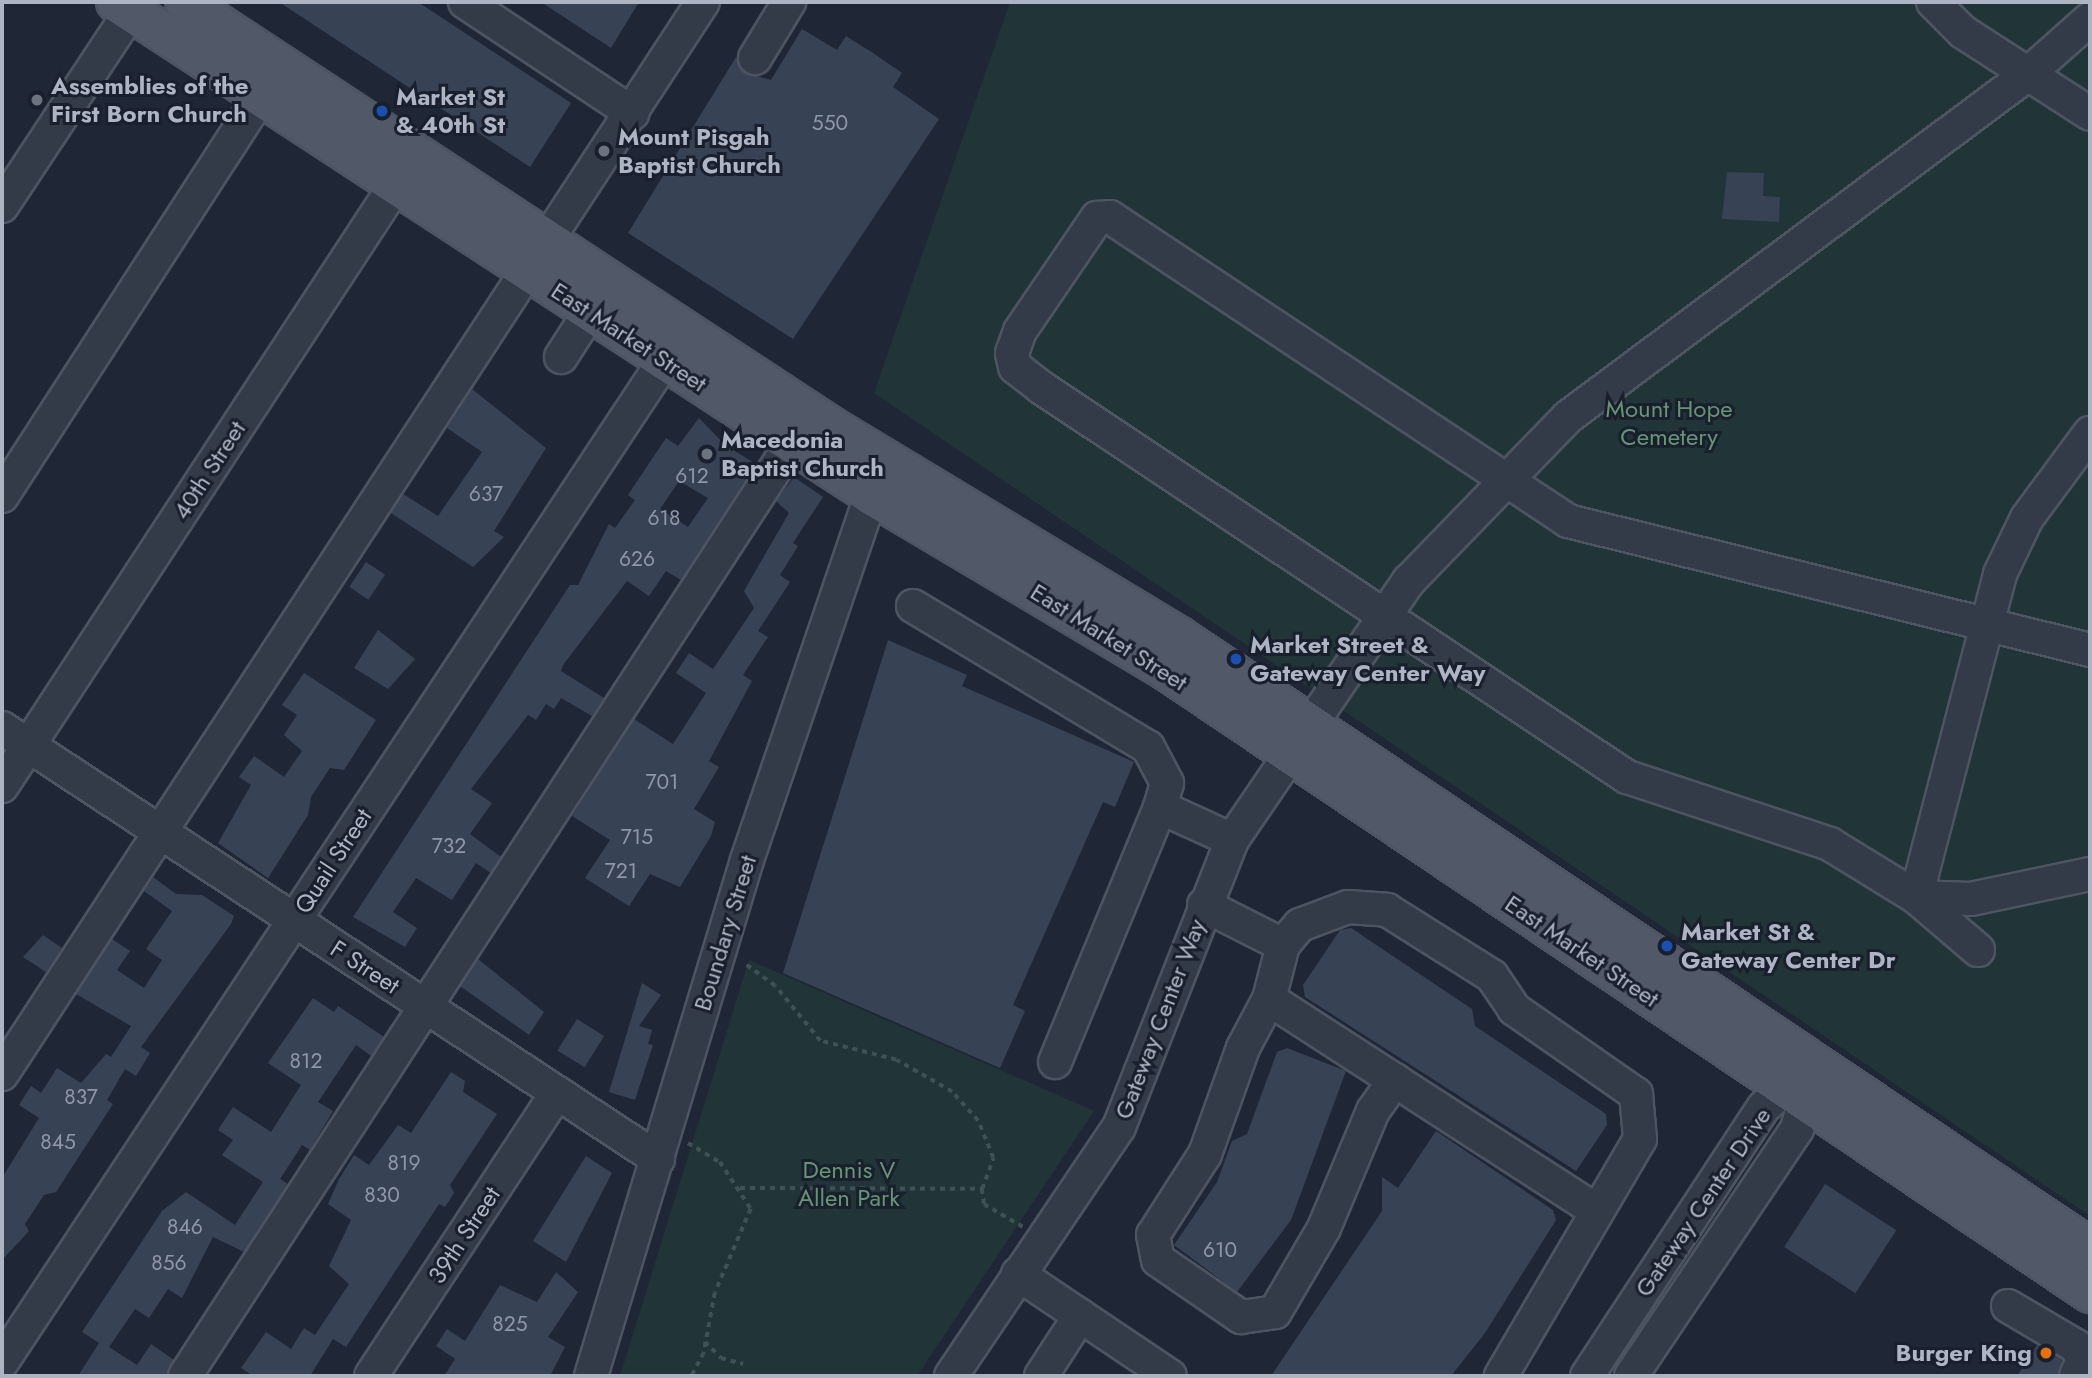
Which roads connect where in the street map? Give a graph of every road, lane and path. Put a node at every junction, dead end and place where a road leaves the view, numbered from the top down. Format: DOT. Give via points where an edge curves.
graph roads {
  1 [pos="185,2"];
  2 [pos="465,2"];
  3 [pos="703,2"];
  4 [pos="789,2"];
  5 [pos="1933,2"];
  6 [pos="128,5"];
  7 [pos="2090,19"];
  8 [pos="755,58"];
  9 [pos="281,64"];
  10 [pos="2028,74"];
  11 [pos="260,97"];
  12 [pos="632,113"];
  13 [pos="2090,114"];
  14 [pos="417,154"];
  15 [pos="396,186"];
  16 [pos="2,206"];
  17 [pos="549,240"];
  18 [pos="529,272"];
  19 [pos="590,312"];
  20 [pos="561,357"];
  21 [pos="664,360"];
  22 [pos="2090,433"];
  23 [pos="792,443"];
  24 [pos="1503,479"];
  25 [pos="871,495"];
  26 [pos="2,496"];
  27 [pos="913,606"];
  28 [pos="1141,611"];
  29 [pos="1381,615"];
  30 [pos="1985,626"];
  31 [pos="2090,650"];
  32 [pos="2,728"];
  33 [pos="1297,738"];
  34 [pos="29,746"];
  35 [pos="2,786"];
  36 [pos="1160,807"];
  37 [pos="161,832"];
  38 [pos="1232,839"];
  39 [pos="2090,874"];
  40 [pos="1916,897"];
  41 [pos="1204,905"];
  42 [pos="294,920"];
  43 [pos="1283,945"];
  44 [pos="1978,950"];
  45 [pos="719,951"];
  46 [pos="1269,999"];
  47 [pos="427,1008"];
  48 [pos="1055,1062"];
  49 [pos="1814,1063"];
  50 [pos="2,1074"];
  51 [pos="1395,1080"];
  52 [pos="557,1093"];
  53 [pos="1795,1094"];
  54 [pos="661,1146"];
  55 [pos="740,1188"];
  56 [pos="982,1189"];
  57 [pos="1597,1211"];
  58 [pos="1041,1240"];
  59 [pos="2090,1248"];
  60 [pos="1018,1274"];
  61 [pos="2090,1293"];
  62 [pos="2008,1306"];
  63 [pos="1080,1316"];
  64 [pos="705,1342"];
  65 [pos="2,1362"];
  66 [pos="743,1364"];
  67 [pos="185,1376"];
  68 [pos="371,1376"];
  69 [pos="591,1376"];
  70 [pos="692,1376"];
  71 [pos="951,1376"];
  72 [pos="1041,1376"];
  73 [pos="1170,1376"];
  74 [pos="1501,1376"];
  75 [pos="1587,1376"];
  76 [pos="1631,1376"];
  77 [pos="2076,1376"];
  1 -- 9 [label="main road, East Market Street"];
  2 -- 12 [label="street"];
  3 -- 12 [label="street"];
  4 -- 8 [label="street"];
  5 -- 10 [label="street" via="1963,32"];
  6 -- 11 [label="main road, East Market Street"];
  6 -- 16 [label="street"];
  7 -- 10 [label="street, Gateway Center Way"];
  9 -- 11 [label="street"];
  9 -- 14 [label="main road, East Market Street"];
  10 -- 13 [label="street"];
  10 -- 24 [label="street, Gateway Center Way" via="1680,330 1568,417"];
  11 -- 15 [label="main road, East Market Street"];
  11 -- 26 [label="street"];
  12 -- 17 [label="street"];
  14 -- 15 [label="street, 40th Street"];
  14 -- 17 [label="main road, East Market Street"];
  15 -- 18 [label="main road, East Market Street"];
  15 -- 34 [label="street, 40th Street"];
  17 -- 18 [label="street"];
  17 -- 28 [label="main road, East Market Street" via="843,433"];
  18 -- 19 [label="main road, East Market Street"];
  18 -- 37 [label="street"];
  19 -- 20 [label="street"];
  19 -- 21 [label="main road, East Market Street"];
  21 -- 23 [label="main road, East Market Street"];
  21 -- 42 [label="street, Quail Street"];
  22 -- 30 [label="street" via="2027,518 2000,574"];
  23 -- 25 [label="main road, East Market Street"];
  23 -- 47 [label="street"];
  24 -- 29 [label="street, Gateway Center Way"];
  24 -- 29 [label="street" via="1110,217 1097,218 1020,331 1012,353 1015,367"];
  24 -- 30 [label="street" via="1568,521"];
  25 -- 28 [label="main road" via="914,496 1085,594"];
  25 -- 33 [label="main road, East Market Street" via="1154,663"];
  25 -- 45 [label="street, Boundary Street"];
  27 -- 36 [label="street" via="1148,747 1167,783"];
  28 -- 33 [label="main road, East Market Street"];
  29 -- 33 [label="street, Gateway Center Way"];
  29 -- 40 [label="street" via="1627,777 1799,830"];
  30 -- 31 [label="street"];
  30 -- 40 [label="street"];
  32 -- 34 [label="street, F Street"];
  33 -- 38 [label="street, Gateway Center Way"];
  33 -- 49 [label="main road, East Market Street"];
  33 -- 53 [label="main road, East Market Street"];
  34 -- 35 [label="street, 40th Street"];
  34 -- 37 [label="street, F Street"];
  36 -- 38 [label="street"];
  36 -- 48 [label="street"];
  37 -- 42 [label="street, F Street"];
  37 -- 50 [label="street"];
  38 -- 41 [label="street, Gateway Center Way"];
  39 -- 40 [label="street" via="1971,899"];
  40 -- 44 [label="street"];
  41 -- 43 [label="street"];
  41 -- 58 [label="street, Gateway Center Way" via="1119,1127"];
  42 -- 47 [label="street, F Street"];
  42 -- 65 [label="street, Quail Street"];
  43 -- 46 [label="street"];
  43 -- 57 [label="street" via="1300,925 1348,907 1387,911 1492,976 1514,1009 1624,1083 1636,1094 1644,1125"];
  45 -- 54 [label="street, Boundary Street"];
  45 -- 56 [label="path" via="775,986 820,1041 896,1060 953,1092 978,1121 993,1158"];
  46 -- 51 [label="street"];
  46 -- 51 [label="street" via="1243,1048 1205,1154 1153,1235 1158,1260 1241,1317 1275,1312 1324,1228 1373,1111"];
  47 -- 52 [label="street, F Street"];
  47 -- 67 [label="street"];
  49 -- 53 [label="street, Gateway Center Drive"];
  49 -- 59 [label="main road, East Market Street"];
  51 -- 57 [label="street"];
  52 -- 54 [label="street, F Street"];
  52 -- 68 [label="street, 39th Street"];
  53 -- 61 [label="main road, East Market Street"];
  53 -- 75 [label="street, Gateway Center Drive" via="1764,1107"];
  53 -- 76 [label="street, Gateway Center Drive" via="1795,1133"];
  54 -- 55 [label="path" via="720,1162"];
  54 -- 69 [label="street, Boundary Street"];
  55 -- 56 [label="path"];
  55 -- 64 [label="path" via="751,1209 715,1293"];
  56 -- 58 [label="path" via="984,1204"];
  57 -- 74 [label="street"];
  58 -- 60 [label="street, Gateway Center Way"];
  60 -- 63 [label="street"];
  60 -- 71 [label="street, Gateway Center Way"];
  62 -- 77 [label="street" via="2076,1346 2082,1360"];
  63 -- 72 [label="street"];
  63 -- 73 [label="street"];
  64 -- 66 [label="path" via="721,1358"];
  64 -- 70 [label="path"];
}
